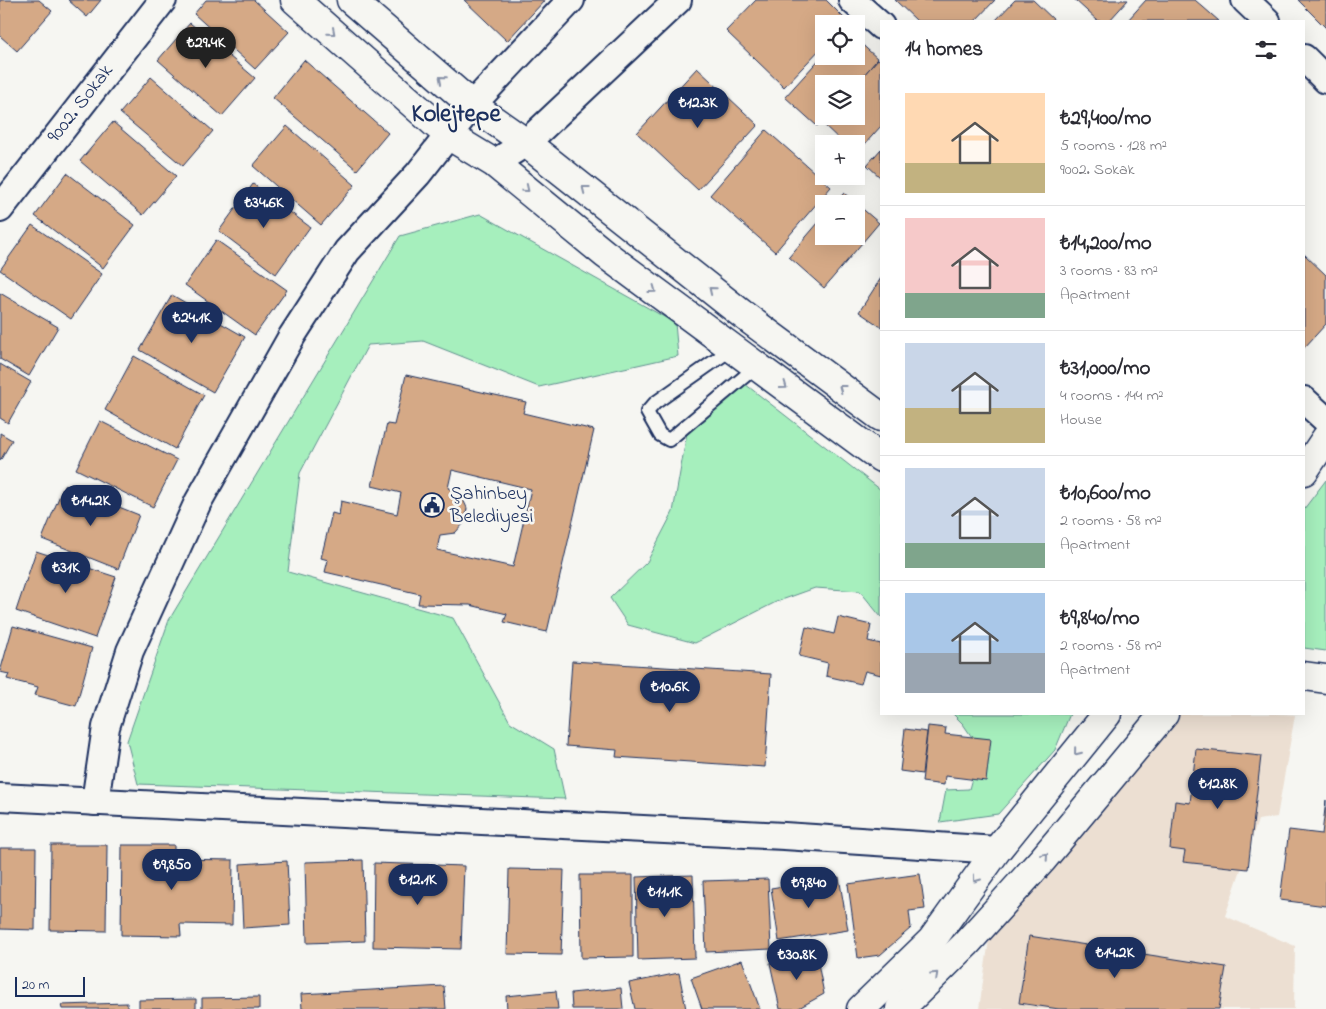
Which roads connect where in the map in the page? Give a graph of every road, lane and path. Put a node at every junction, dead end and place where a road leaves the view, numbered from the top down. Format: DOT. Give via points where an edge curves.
graph roads {
  1 [pos="163,0"];
  2 [pos="295,0"];
  3 [pos="351,0"];
  4 [pos="571,0"];
  5 [pos="678,0"];
  6 [pos="852,0"];
  7 [pos="1245,0"];
  8 [pos="1266,20"];
  9 [pos="880,25"];
  10 [pos="1305,59"];
  11 [pos="1326,80"];
  12 [pos="472,105"];
  13 [pos="448,135"];
  14 [pos="526,143"];
  15 [pos="494,163"];
  16 [pos="0,209"];
  17 [pos="733,348"];
  18 [pos="757,366"];
  19 [pos="1305,401"];
  20 [pos="880,416"];
  21 [pos="1326,420"];
  22 [pos="1326,438"];
  23 [pos="880,457"];
  24 [pos="1305,470"];
  25 [pos="1305,676"];
  26 [pos="1326,679"];
  27 [pos="1106,715"];
  28 [pos="1164,715"];
  29 [pos="0,798"];
  30 [pos="95,802"];
  31 [pos="997,850"];
  32 [pos="862,1009"];
  33 [pos="900,1009"];
  1 -- 16 [label="street, 9002. Sokak"];
  2 -- 13 [label="street, one-way"];
  12 -- 3 [label="street, one-way"];
  4 -- 12 [label="street"];
  5 -- 14 [label="street"];
  6 -- 9 [label="street"];
  7 -- 8 [label="street"];
  10 -- 11 [label="street"];
  12 -- 13 [label="street"];
  12 -- 14 [label="street"];
  13 -- 15 [label="street"];
  13 -- 30 [label="street" via="418,174 347,251 292,336 198,502 130,651 106,727"];
  14 -- 15 [label="street"];
  20 -- 14 [label="street, one-way" via="742,314"];
  15 -- 17 [label="street, one-way" via="606,254"];
  17 -- 18 [label="street"];
  17 -- 18 [label="lane" via="646,412 660,434 669,440 674,437"];
  18 -- 23 [label="street, one-way"];
  19 -- 21 [label="street"];
  22 -- 24 [label="street"];
  25 -- 26 [label="street"];
  27 -- 31 [label="street, one-way"];
  33 -- 28 [label="street, one-way" via="966,944 1043,859"];
  29 -- 30 [label="street"];
  30 -- 31 [label="street" via="784,836"];
  31 -- 32 [label="street, one-way" via="932,940"];
}
